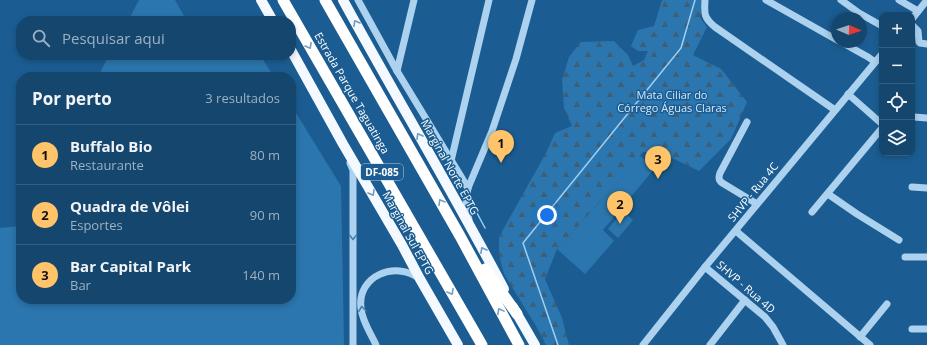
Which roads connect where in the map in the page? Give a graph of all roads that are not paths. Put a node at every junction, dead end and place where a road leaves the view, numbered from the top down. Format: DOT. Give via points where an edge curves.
graph roads {
  1 [pos="261,0"];
  2 [pos="283,0"];
  3 [pos="325,0"];
  4 [pos="343,0"];
  5 [pos="358,0"];
  6 [pos="414,0"];
  7 [pos="489,0"];
  8 [pos="532,0"];
  9 [pos="704,0"];
  10 [pos="766,0"];
  11 [pos="841,0"];
  12 [pos="899,0"];
  13 [pos="927,0"];
  14 [pos="918,11"];
  15 [pos="915,15"];
  16 [pos="271,16"];
  17 [pos="292,16"];
  18 [pos="296,23"];
  19 [pos="879,24"];
  20 [pos="915,27"];
  21 [pos="831,37"];
  22 [pos="927,44"];
  23 [pos="852,48"];
  24 [pos="879,57"];
  25 [pos="296,59"];
  26 [pos="875,62"];
  27 [pos="397,71"];
  28 [pos="848,94"];
  29 [pos="835,110"];
  30 [pos="915,117"];
  31 [pos="927,118"];
  32 [pos="879,121"];
  33 [pos="747,122"];
  34 [pos="879,131"];
  35 [pos="343,144"];
  36 [pos="451,161"];
  37 [pos="912,187"];
  38 [pos="468,188"];
  39 [pos="927,188"];
  40 [pos="828,194"];
  41 [pos="757,204"];
  42 [pos="812,212"];
  43 [pos="471,229"];
  44 [pos="736,231"];
  45 [pos="460,236"];
  46 [pos="899,240"];
  47 [pos="905,257"];
  48 [pos="927,257"];
  49 [pos="705,267"];
  50 [pos="420,279"];
  51 [pos="745,300"];
  52 [pos="887,304"];
  53 [pos="517,314"];
  54 [pos="912,329"];
  55 [pos="927,329"];
  56 [pos="860,337"];
  57 [pos="646,344"];
  58 [pos="353,345"];
  59 [pos="376,345"];
  60 [pos="458,345"];
  61 [pos="482,345"];
  62 [pos="518,345"];
  63 [pos="535,345"];
  64 [pos="710,345"];
  65 [pos="783,345"];
  66 [pos="870,345"];
  1 -- 16 [label="main road"];
  2 -- 17 [label="highway, Estrada Parque Taguatinga / DF-085, one-way"];
  45 -- 3 [label="highway, Estrada Parque Taguatinga / DF-085, one-way"];
  43 -- 4 [label="main road, Marginal Norte EPTG, one-way"];
  5 -- 27 [label="street"];
  6 -- 27 [label="street"];
  7 -- 36 [label="street"];
  8 -- 38 [label="street" via="492,131"];
  9 -- 29 [label="street" via="704,16 715,27"];
  10 -- 21 [label="street"];
  11 -- 19 [label="street"];
  12 -- 14 [label="street"];
  13 -- 14 [label="street"];
  14 -- 15 [label="street"];
  18 -- 61 [label="highway, Estrada Parque Taguatinga / DF-085, one-way"];
  20 -- 22 [label="street" via="919,42"];
  23 -- 26 [label="street"];
  24 -- 26 [label="street, SHVP - Rua 4C"];
  25 -- 35 [label="main road, Marginal Sul EPTG"];
  26 -- 28 [label="street, SHVP - Rua 4C"];
  27 -- 36 [label="street"];
  28 -- 29 [label="street, SHVP - Rua 4C"];
  28 -- 32 [label="street"];
  29 -- 41 [label="street, SHVP - Rua 4C"];
  30 -- 31 [label="street"];
  33 -- 41 [label="street" via="719,178 720,182"];
  34 -- 40 [label="street"];
  35 -- 50 [label="main road, Marginal Sul EPTG, one-way"];
  35 -- 58 [label="street, one-way" via="353,170"];
  36 -- 38 [label="street"];
  37 -- 39 [label="street"];
  38 -- 43 [label="street" via="466,199"];
  40 -- 42 [label="street"];
  40 -- 46 [label="street"];
  41 -- 44 [label="street, SHVP - Rua 4C"];
  53 -- 43 [label="main road, Marginal Norte EPTG, one-way"];
  44 -- 49 [label="street, SHVP - Rua 4C"];
  44 -- 56 [label="street"];
  45 -- 53 [label="highway"];
  62 -- 45 [label="highway, Estrada Parque Taguatinga / DF-085, one-way"];
  47 -- 48 [label="street"];
  49 -- 51 [label="street, SHVP - Rua 4D"];
  49 -- 57 [label="street, SHVP - Rua 4C"];
  59 -- 50 [label="street, one-way" via="364,321 361,308 362,294 366,287 371,280 388,271 407,272"];
  50 -- 60 [label="main road, Marginal Sul EPTG"];
  51 -- 64 [label="street"];
  51 -- 65 [label="street, SHVP - Rua 4D" via="769,321"];
  52 -- 56 [label="street"];
  53 -- 63 [label="main road, Marginal Norte EPTG"];
  54 -- 55 [label="street"];
  56 -- 66 [label="street"];
}
